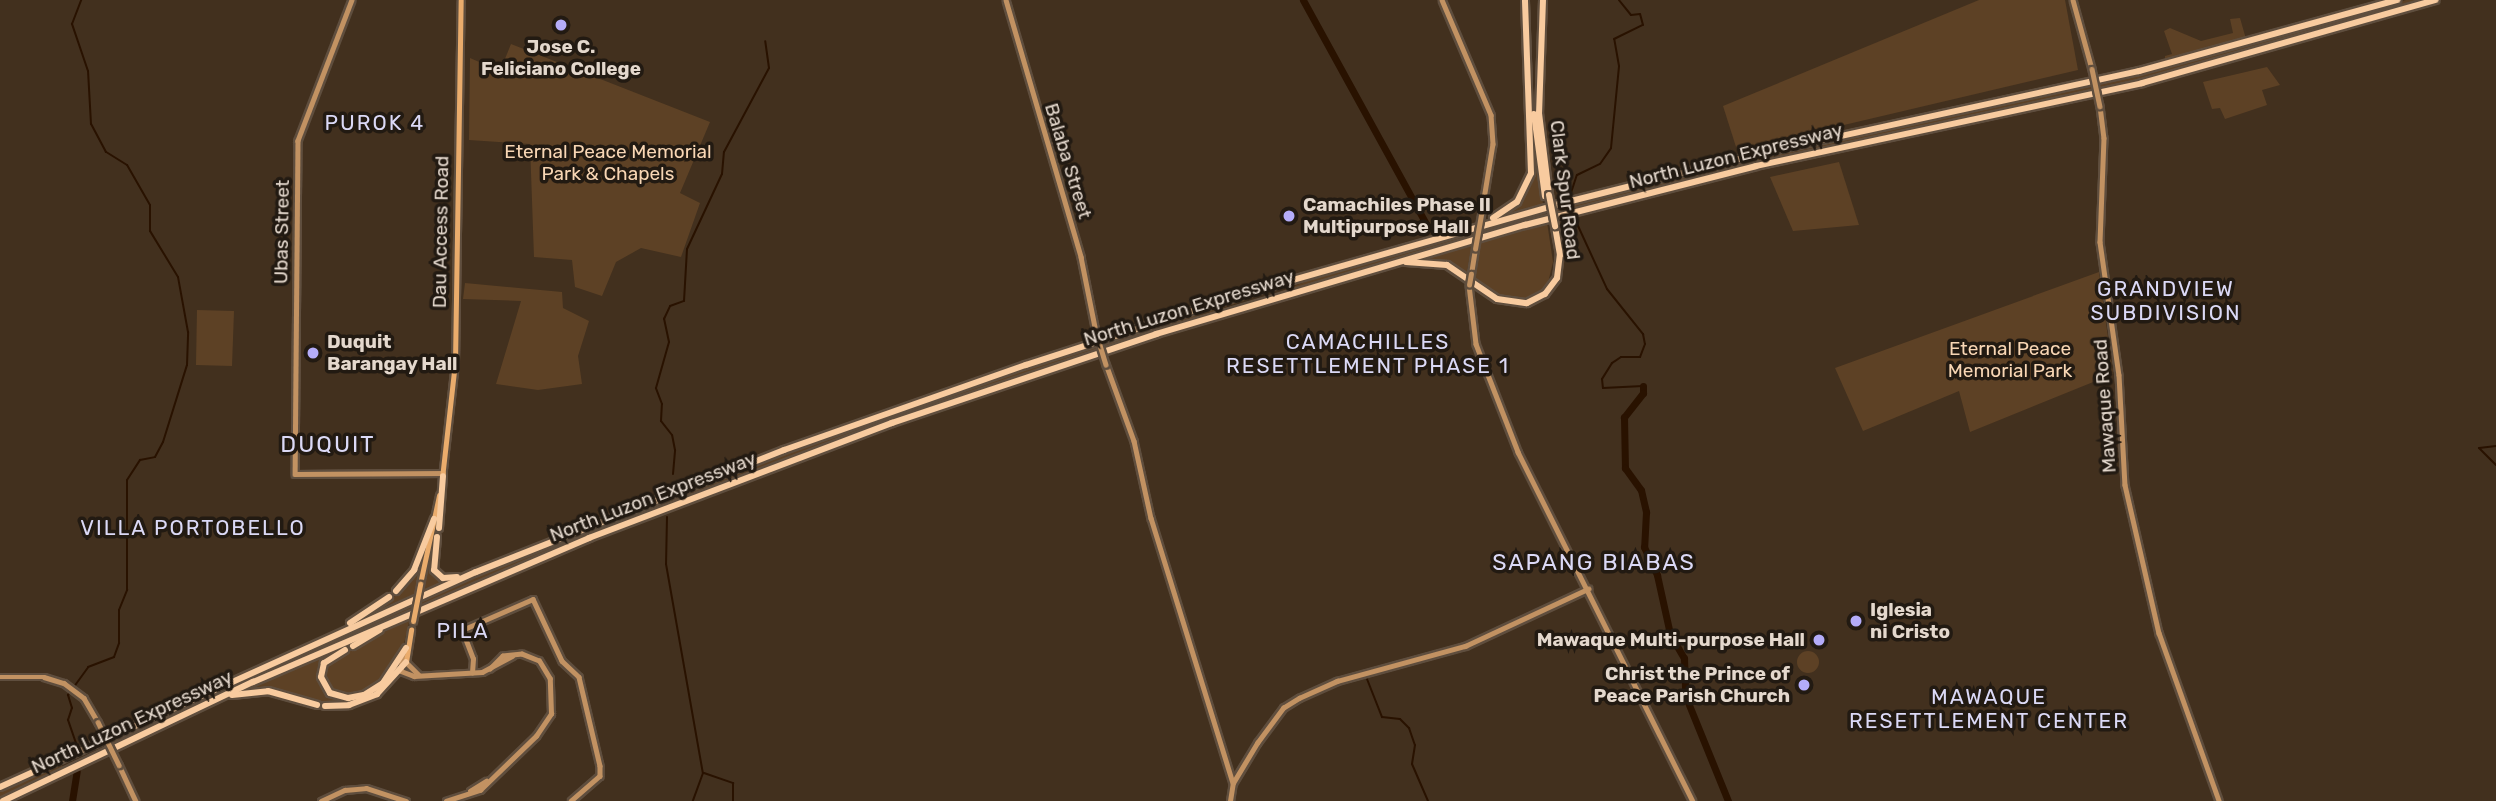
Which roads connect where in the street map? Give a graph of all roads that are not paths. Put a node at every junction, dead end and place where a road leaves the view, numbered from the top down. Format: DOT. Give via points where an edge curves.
graph roads {
  1 [pos="352,0"];
  2 [pos="461,0"];
  3 [pos="1006,0"];
  4 [pos="1442,0"];
  5 [pos="1525,0"];
  6 [pos="1543,0"];
  7 [pos="2073,0"];
  8 [pos="2397,0"];
  9 [pos="2436,0"];
  10 [pos="1529,39"];
  11 [pos="1547,196"];
  12 [pos="1472,228"];
  13 [pos="1390,263"];
  14 [pos="443,474"];
  15 [pos="434,519"];
  16 [pos="439,528"];
  17 [pos="437,537"];
  18 [pos="476,572"];
  19 [pos="1588,589"];
  20 [pos="396,591"];
  21 [pos="389,597"];
  22 [pos="402,616"];
  23 [pos="411,629"];
  24 [pos="331,635"];
  25 [pos="353,646"];
  26 [pos="406,648"];
  27 [pos="345,650"];
  28 [pos="406,662"];
  29 [pos="403,673"];
  30 [pos="472,673"];
  31 [pos="419,675"];
  32 [pos="0,677"];
  33 [pos="217,698"];
  34 [pos="317,705"];
  35 [pos="325,706"];
  36 [pos="1233,783"];
  37 [pos="0,787"];
  38 [pos="3,801"];
  39 [pos="136,801"];
  40 [pos="321,801"];
  41 [pos="406,801"];
  42 [pos="446,801"];
  43 [pos="571,801"];
  44 [pos="1230,801"];
  45 [pos="1693,801"];
  46 [pos="2219,801"];
  1 -- 14 [label="street, Ubas Street" via="298,141 295,474"];
  2 -- 14 [label="main road, Dau Access Road" via="455,360"];
  3 -- 36 [label="street, Balaba Street, bridge" via="1081,257 1096,332 1134,440 1151,518"];
  4 -- 19 [label="street, bridge" via="1491,115 1493,144 1469,285 1473,333 1518,452"];
  5 -- 10 [label="highway, Clark Spur Road"];
  6 -- 11 [label="highway, Clark Spur Road" via="1539,113"];
  7 -- 46 [label="street, Mawaque Road, bridge" via="2100,106 2104,155 2100,242 2119,375 2125,485 2159,633"];
  8 -- 12 [label="highway, North Luzon Expressway" via="2139,71 1754,155"];
  9 -- 13 [label="highway, North Luzon Expressway" via="2142,83 1854,144 1586,209"];
  10 -- 11 [label="highway"];
  10 -- 12 [label="highway, Clark Spur Road" via="1529,179 1510,209"];
  11 -- 13 [label="highway, Clark Spur Road, bridge" via="1560,265 1552,287 1533,301 1508,303 1447,265"];
  12 -- 18 [label="highway, North Luzon Expressway" via="1247,293 958,388 735,469"];
  13 -- 22 [label="highway, North Luzon Expressway" via="1216,314 892,423 653,513"];
  14 -- 15 [label="main road, Dau Access Road"];
  14 -- 16 [label="highway"];
  15 -- 20 [label="highway" via="414,570"];
  15 -- 23 [label="main road, Dau Access Road, bridge"];
  17 -- 18 [label="highway" via="432,564 437,575 450,579"];
  18 -- 24 [label="highway, North Luzon Expressway"];
  19 -- 36 [label="street" via="1465,646 1337,681 1299,698 1275,718"];
  19 -- 45 [label="street"];
  21 -- 24 [label="highway"];
  22 -- 25 [label="highway"];
  22 -- 33 [label="highway, North Luzon Expressway"];
  23 -- 26 [label="main road, Dau Access Road"];
  23 -- 28 [label="main road, Dau Access Road"];
  24 -- 37 [label="highway, North Luzon Expressway"];
  26 -- 27 [label="highway" via="383,683 348,698 330,693 321,675 324,663"];
  26 -- 29 [label="street"];
  28 -- 29 [label="highway"];
  28 -- 31 [label="street" via="410,671"];
  29 -- 31 [label="street"];
  29 -- 35 [label="highway" via="362,701"];
  30 -- 31 [label="street"];
  30 -- 42 [label="street" via="490,669 497,659 531,656 550,679 553,706 536,736 487,781"];
  30 -- 43 [label="street" via="473,659 462,631 533,599 562,661 579,677 600,766 600,776"];
  32 -- 39 [label="street, bridge" via="44,677 79,693"];
  33 -- 34 [label="highway" via="268,691"];
  33 -- 38 [label="highway, North Luzon Expressway"];
  36 -- 44 [label="street"];
  40 -- 41 [label="street" via="345,790 366,788"];
}
